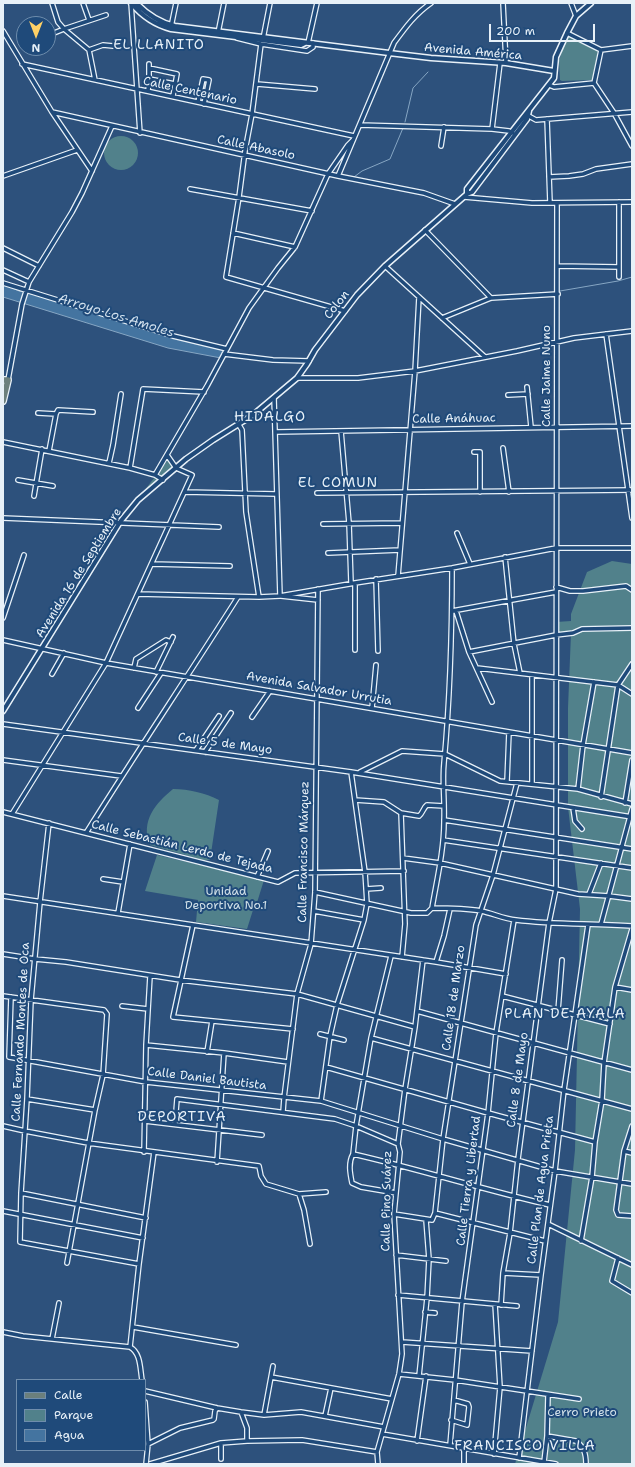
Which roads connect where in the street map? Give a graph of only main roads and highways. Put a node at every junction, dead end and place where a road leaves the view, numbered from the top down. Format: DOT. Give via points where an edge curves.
graph roads {
  1 [pos="5,380"];
  2 [pos="3,401"];
  1 -- 2 [label="main road"];
}
